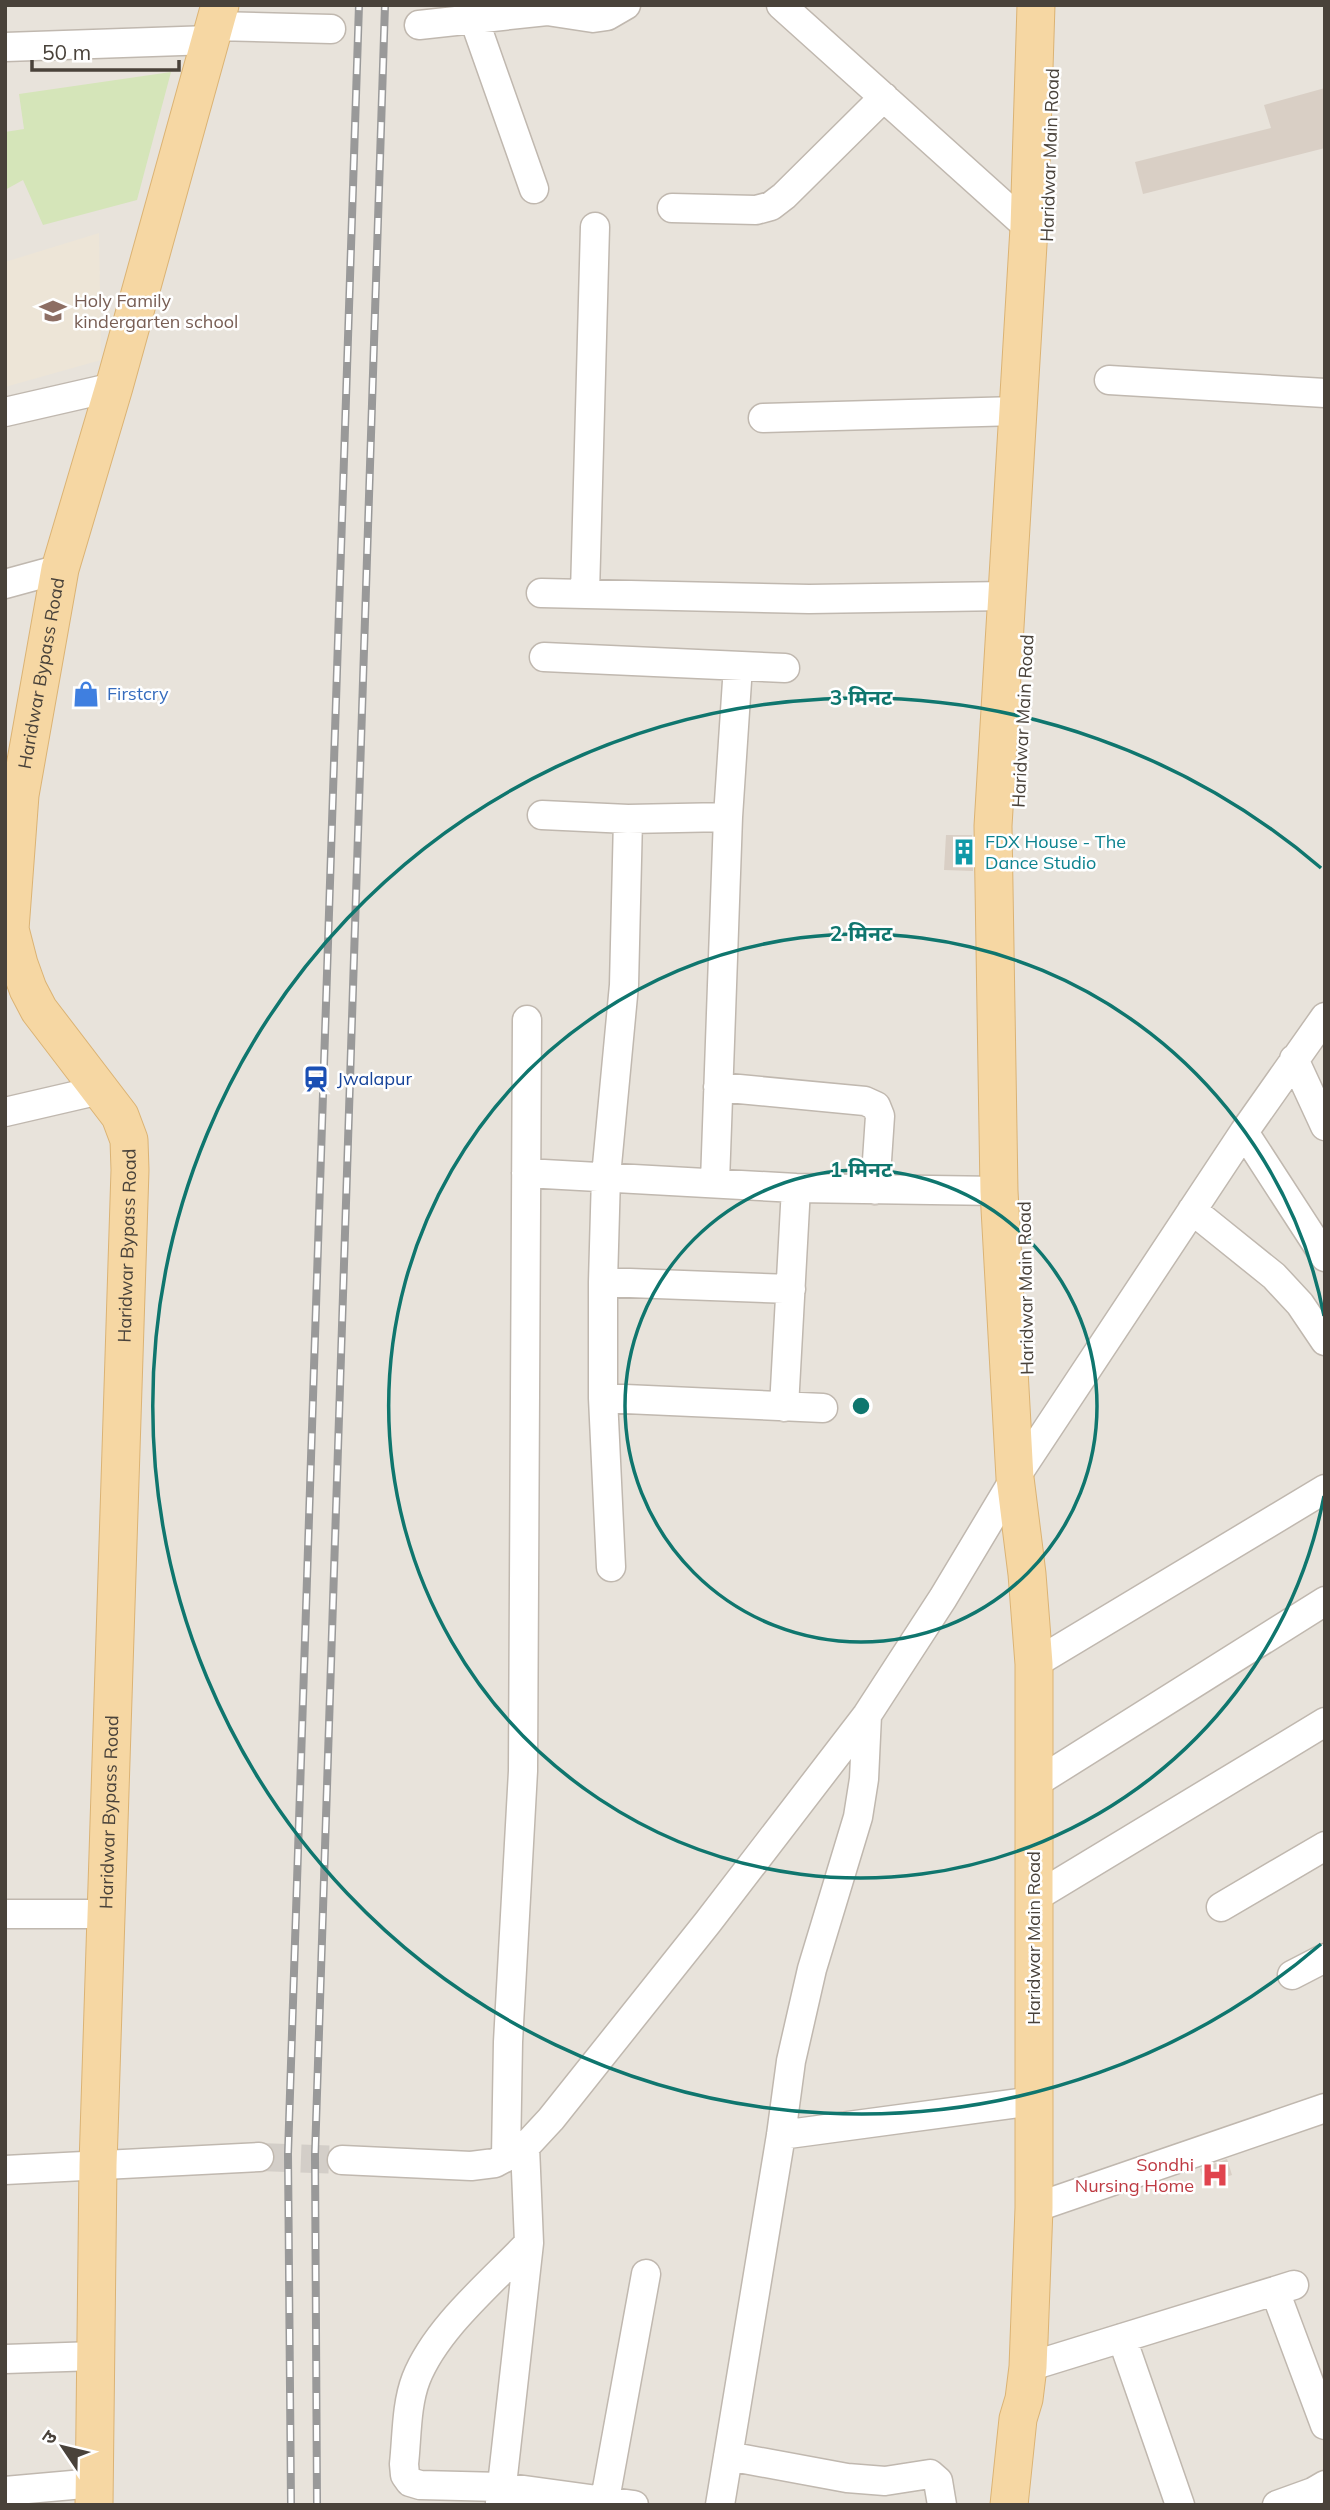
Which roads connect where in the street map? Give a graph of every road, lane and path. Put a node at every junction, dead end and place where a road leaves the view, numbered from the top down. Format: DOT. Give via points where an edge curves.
graph roads {
  1 [pos="626,5"];
  2 [pos="781,5"];
  3 [pos="1036,5"];
  4 [pos="1056,5"];
  5 [pos="474,19"];
  6 [pos="215,24"];
  7 [pos="419,25"];
  8 [pos="331,29"];
  9 [pos="5,47"];
  10 [pos="884,97"];
  11 [pos="534,189"];
  12 [pos="673,208"];
  13 [pos="595,227"];
  14 [pos="1029,228"];
  15 [pos="1109,380"];
  16 [pos="114,387"];
  17 [pos="1325,393"];
  18 [pos="1018,411"];
  19 [pos="5,412"];
  20 [pos="763,418"];
  21 [pos="60,569"];
  22 [pos="5,584"];
  23 [pos="541,593"];
  24 [pos="585,593"];
  25 [pos="1007,597"];
  26 [pos="544,657"];
  27 [pos="738,666"];
  28 [pos="785,668"];
  29 [pos="13,796"];
  30 [pos="542,815"];
  31 [pos="728,817"];
  32 [pos="628,819"];
  33 [pos="8,930"];
  34 [pos="17,993"];
  35 [pos="1325,1017"];
  36 [pos="527,1020"];
  37 [pos="1294,1059"];
  38 [pos="718,1087"];
  39 [pos="100,1090"];
  40 [pos="5,1112"];
  41 [pos="1325,1126"];
  42 [pos="1244,1132"];
  43 [pos="526,1173"];
  44 [pos="606,1175"];
  45 [pos="715,1182"];
  46 [pos="796,1188"];
  47 [pos="875,1190"];
  48 [pos="999,1191"];
  49 [pos="1192,1210"];
  50 [pos="1325,1258"];
  51 [pos="603,1282"];
  52 [pos="791,1289"];
  53 [pos="1325,1341"];
  54 [pos="603,1398"];
  55 [pos="784,1407"];
  56 [pos="823,1408"];
  57 [pos="1015,1478"];
  58 [pos="1325,1489"];
  59 [pos="611,1567"];
  60 [pos="1325,1601"];
  61 [pos="1034,1664"];
  62 [pos="867,1715"];
  63 [pos="1325,1722"];
  64 [pos="1034,1784"];
  65 [pos="1325,1846"];
  66 [pos="1034,1898"];
  67 [pos="1221,1907"];
  68 [pos="5,1914"];
  69 [pos="107,1914"];
  70 [pos="1325,1958"];
  71 [pos="1292,1975"];
  72 [pos="1034,2101"];
  73 [pos="1325,2108"];
  74 [pos="781,2135"];
  75 [pos="516,2152"];
  76 [pos="258,2157"];
  77 [pos="342,2160"];
  78 [pos="98,2165"];
  79 [pos="5,2170"];
  80 [pos="1034,2208"];
  81 [pos="529,2243"];
  82 [pos="646,2274"];
  83 [pos="1122,2339"];
  84 [pos="96,2356"];
  85 [pos="5,2359"];
  86 [pos="1026,2383"];
  87 [pos="1325,2424"];
  88 [pos="728,2456"];
  89 [pos="1325,2485"];
  90 [pos="5,2491"];
  91 [pos="94,2494"];
  92 [pos="501,2496"];
  93 [pos="604,2503"];
  94 [pos="634,2505"];
  95 [pos="720,2505"];
  96 [pos="942,2505"];
  97 [pos="1009,2505"];
  98 [pos="1027,2505"];
  99 [pos="1180,2505"];
  100 [pos="1277,2505"];
  1 -- 5 [label="street" via="593,18 547,11"];
  2 -- 10 [label="street"];
  3 -- 14 [label="main road, Haridwar Main Road"];
  4 -- 57 [label="main road, Haridwar Main Road" via="1018,834 1016,920 1028,1380"];
  5 -- 7 [label="street"];
  5 -- 11 [label="street"];
  6 -- 8 [label="street"];
  6 -- 9 [label="street"];
  6 -- 16 [label="main road, Haridwar Bypass Road"];
  10 -- 12 [label="street" via="771,206 756,210"];
  10 -- 14 [label="street"];
  13 -- 24 [label="street"];
  14 -- 18 [label="main road, Haridwar Main Road"];
  15 -- 17 [label="street"];
  16 -- 19 [label="street"];
  16 -- 21 [label="main road, Haridwar Bypass Road"];
  18 -- 20 [label="street"];
  18 -- 25 [label="main road, Haridwar Main Road"];
  21 -- 22 [label="street"];
  21 -- 29 [label="main road, Haridwar Bypass Road"];
  23 -- 24 [label="street"];
  24 -- 25 [label="street" via="810,599"];
  25 -- 48 [label="main road, Haridwar Main Road" via="993,826"];
  26 -- 27 [label="street"];
  27 -- 28 [label="street"];
  27 -- 31 [label="street"];
  29 -- 33 [label="main road, Haridwar Bypass Road"];
  30 -- 32 [label="street"];
  31 -- 32 [label="street"];
  31 -- 38 [label="street"];
  32 -- 44 [label="street" via="624,985"];
  33 -- 34 [label="main road, Haridwar Bypass Road"];
  34 -- 39 [label="main road, Haridwar Bypass Road" via="39,1010"];
  35 -- 37 [label="street"];
  36 -- 43 [label="street"];
  37 -- 41 [label="street"];
  37 -- 42 [label="street"];
  38 -- 45 [label="street"];
  38 -- 47 [label="street" via="865,1101 876,1106 880,1116"];
  39 -- 40 [label="street"];
  39 -- 69 [label="main road, Haridwar Bypass Road" via="120,1116 130,1170"];
  42 -- 49 [label="street"];
  42 -- 50 [label="street"];
  43 -- 44 [label="street"];
  43 -- 75 [label="street" via="523,1771 508,2042"];
  44 -- 45 [label="street"];
  44 -- 51 [label="street"];
  45 -- 46 [label="street"];
  46 -- 47 [label="street"];
  46 -- 52 [label="street"];
  47 -- 48 [label="street"];
  48 -- 57 [label="main road, Haridwar Main Road"];
  49 -- 53 [label="street" via="1274,1276"];
  49 -- 57 [label="street"];
  51 -- 52 [label="street"];
  51 -- 54 [label="street"];
  52 -- 55 [label="street"];
  54 -- 55 [label="street"];
  54 -- 59 [label="street"];
  55 -- 56 [label="street"];
  57 -- 61 [label="main road, Haridwar Main Road"];
  57 -- 62 [label="street"];
  58 -- 61 [label="street"];
  60 -- 64 [label="street"];
  61 -- 64 [label="main road, Haridwar Main Road"];
  62 -- 74 [label="street" via="859,1817 798,2020"];
  62 -- 75 [label="street" via="551,2119"];
  63 -- 66 [label="street"];
  64 -- 66 [label="main road, Haridwar Main Road"];
  65 -- 67 [label="street"];
  66 -- 72 [label="main road, Haridwar Main Road"];
  68 -- 69 [label="street"];
  69 -- 78 [label="main road, Haridwar Bypass Road"];
  70 -- 71 [label="street"];
  72 -- 74 [label="street"];
  72 -- 80 [label="main road, Haridwar Main Road"];
  73 -- 80 [label="street"];
  74 -- 88 [label="street"];
  75 -- 77 [label="street" via="495,2163 471,2166"];
  75 -- 81 [label="street"];
  76 -- 78 [label="street"];
  78 -- 79 [label="street"];
  78 -- 84 [label="main road, Haridwar Bypass Road"];
  80 -- 86 [label="main road, Haridwar Main Road"];
  81 -- 92 [label="street"];
  81 -- 92 [label="street" via="458,2317 423,2364 412,2396 404,2464 410,2482"];
  82 -- 93 [label="street"];
  83 -- 86 [label="street"];
  83 -- 87 [label="street" via="1285,2288"];
  83 -- 99 [label="street"];
  84 -- 85 [label="street"];
  84 -- 91 [label="main road, Haridwar Bypass Road"];
  86 -- 97 [label="main road, Haridwar Main Road"];
  86 -- 98 [label="main road, Haridwar Main Road" via="1030,2418"];
  88 -- 95 [label="street"];
  88 -- 96 [label="street" via="847,2478 885,2481 930,2474 938,2481"];
  89 -- 100 [label="street"];
  90 -- 91 [label="street"];
  92 -- 93 [label="street"];
  93 -- 94 [label="street"];
}
